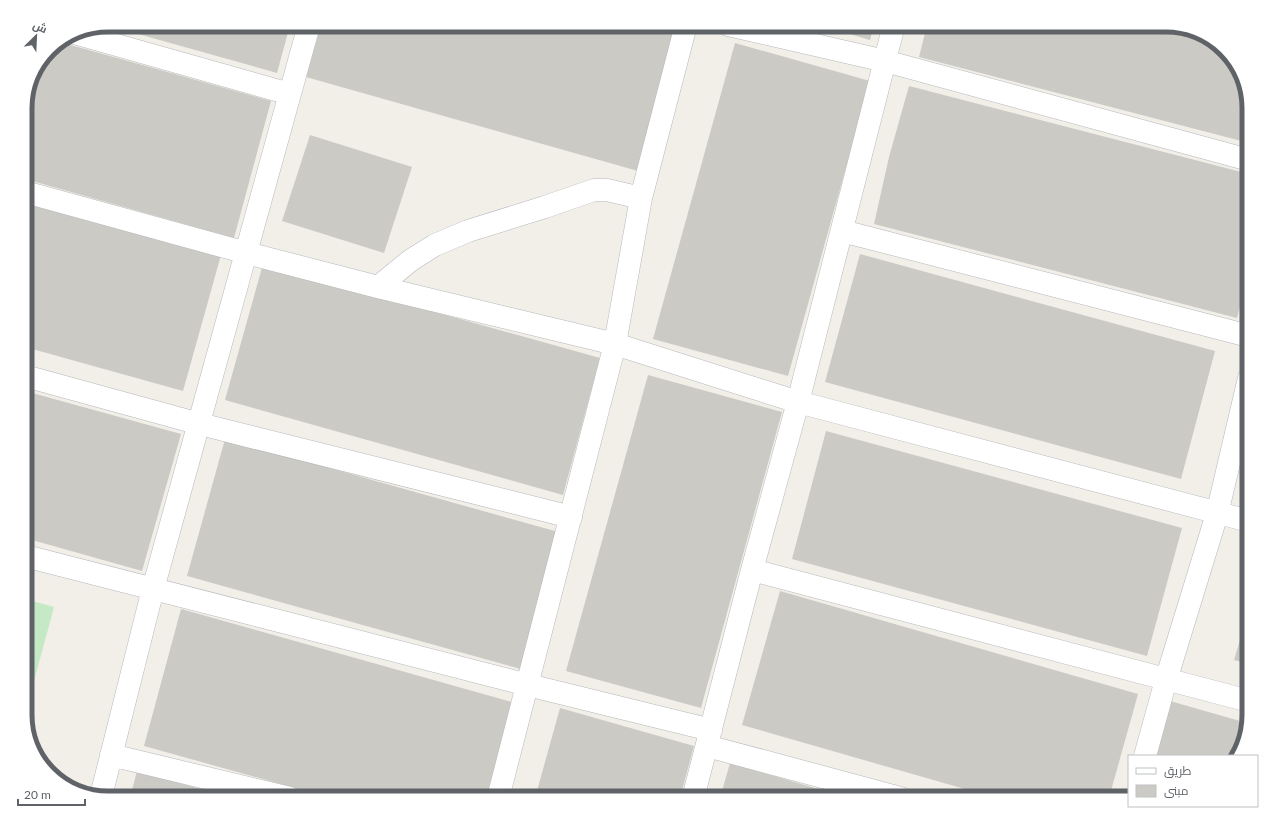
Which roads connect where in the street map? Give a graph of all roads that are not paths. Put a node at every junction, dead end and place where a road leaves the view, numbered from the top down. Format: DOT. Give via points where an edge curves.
graph roads {
  1 [pos="307,32"];
  2 [pos="684,32"];
  3 [pos="759,32"];
  4 [pos="892,32"];
  5 [pos="84,36"];
  6 [pos="885,61"];
  7 [pos="290,94"];
  8 [pos="1242,158"];
  9 [pos="32,194"];
  10 [pos="641,198"];
  11 [pos="842,231"];
  12 [pos="247,253"];
  13 [pos="378,287"];
  14 [pos="1242,334"];
  15 [pos="615,344"];
  16 [pos="32,378"];
  17 [pos="798,402"];
  18 [pos="1242,408"];
  19 [pos="200,424"];
  20 [pos="1217,514"];
  21 [pos="571,517"];
  22 [pos="1242,520"];
  23 [pos="32,558"];
  24 [pos="752,570"];
  25 [pos="153,589"];
  26 [pos="1166,680"];
  27 [pos="528,685"];
  28 [pos="1242,699"];
  29 [pos="709,738"];
  30 [pos="111,755"];
  31 [pos="1145,755"];
  32 [pos="102,790"];
  33 [pos="261,791"];
  34 [pos="500,791"];
  35 [pos="696,791"];
  36 [pos="879,791"];
  1 -- 7 [label="street"];
  2 -- 10 [label="street"];
  3 -- 6 [label="street"];
  4 -- 6 [label="street"];
  5 -- 7 [label="street"];
  6 -- 8 [label="street"];
  6 -- 11 [label="street"];
  7 -- 12 [label="street"];
  9 -- 12 [label="street"];
  10 -- 13 [label="street" via="607,190 594,190 468,231 435,245 411,260"];
  10 -- 15 [label="street"];
  11 -- 14 [label="street"];
  11 -- 17 [label="street"];
  12 -- 13 [label="street"];
  12 -- 19 [label="street"];
  13 -- 15 [label="street"];
  15 -- 17 [label="street"];
  15 -- 21 [label="street"];
  16 -- 19 [label="street"];
  17 -- 20 [label="street"];
  17 -- 24 [label="street"];
  18 -- 20 [label="street"];
  19 -- 21 [label="street"];
  19 -- 25 [label="street"];
  20 -- 22 [label="street"];
  20 -- 26 [label="street"];
  21 -- 27 [label="street"];
  23 -- 25 [label="street"];
  24 -- 26 [label="street"];
  24 -- 29 [label="street"];
  25 -- 27 [label="street"];
  25 -- 30 [label="street"];
  26 -- 28 [label="street"];
  26 -- 31 [label="street"];
  27 -- 29 [label="street"];
  27 -- 34 [label="street"];
  29 -- 35 [label="street"];
  29 -- 36 [label="street"];
  30 -- 32 [label="street"];
  30 -- 33 [label="street"];
}
